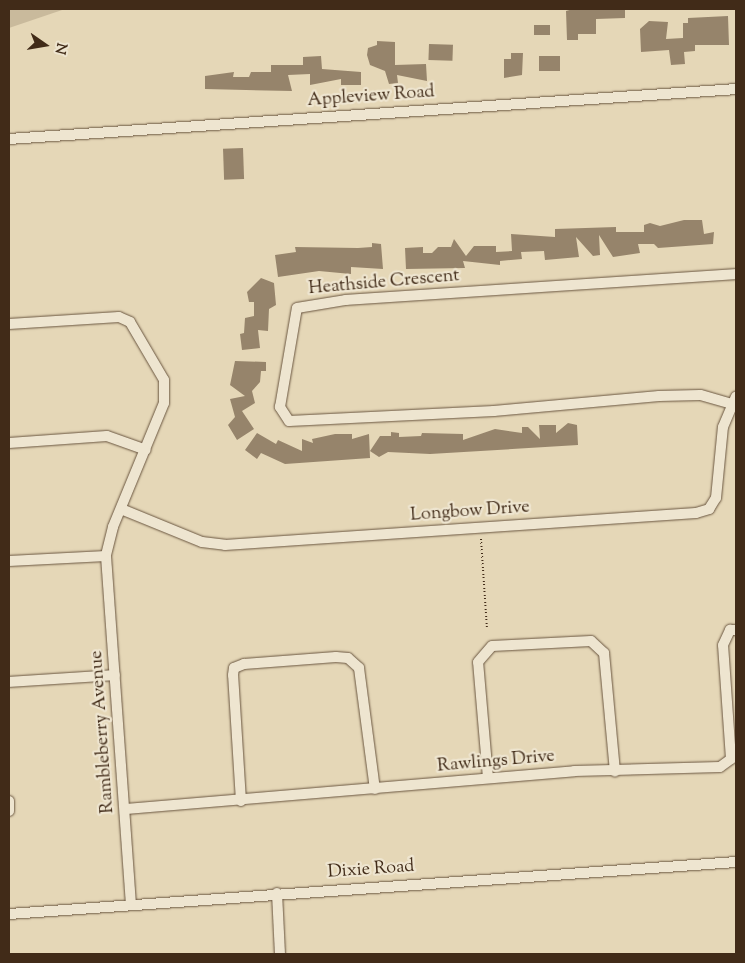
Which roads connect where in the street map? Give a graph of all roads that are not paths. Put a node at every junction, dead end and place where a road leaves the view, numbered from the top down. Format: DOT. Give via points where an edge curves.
graph roads {
  1 [pos="736,89"];
  2 [pos="9,139"];
  3 [pos="736,274"];
  4 [pos="9,324"];
  5 [pos="734,400"];
  6 [pos="9,443"];
  7 [pos="146,450"];
  8 [pos="121,509"];
  9 [pos="106,556"];
  10 [pos="9,561"];
  11 [pos="736,630"];
  12 [pos="115,675"];
  13 [pos="9,682"];
  14 [pos="615,771"];
  15 [pos="488,778"];
  16 [pos="375,789"];
  17 [pos="9,801"];
  18 [pos="241,801"];
  19 [pos="126,809"];
  20 [pos="9,811"];
  21 [pos="736,862"];
  22 [pos="277,893"];
  23 [pos="131,904"];
  24 [pos="9,914"];
  25 [pos="280,954"];
  1 -- 2 [label="street, Appleview Road"];
  3 -- 5 [label="street, Heathside Crescent" via="346,300 298,308 280,407 289,421 494,411 659,396 700,395"];
  4 -- 7 [label="street, Rambleberry Avenue" via="119,317 130,322 164,380 164,403"];
  5 -- 8 [label="street, Longbow Drive" via="723,427 716,498 709,509 696,513 226,545 202,542"];
  6 -- 7 [label="street" via="108,436"];
  7 -- 8 [label="street, Rambleberry Avenue"];
  8 -- 9 [label="street, Rambleberry Avenue"];
  9 -- 10 [label="street"];
  9 -- 12 [label="street, Rambleberry Avenue"];
  11 -- 14 [label="street, Rawlings Drive" via="730,630 723,645 731,759 720,767"];
  12 -- 13 [label="street"];
  12 -- 19 [label="street, Rambleberry Avenue"];
  14 -- 15 [label="street, Rawlings Drive"];
  14 -- 15 [label="street" via="604,653 592,641 510,645 492,646 478,662"];
  15 -- 16 [label="street, Rawlings Drive"];
  16 -- 18 [label="street, Rawlings Drive"];
  16 -- 18 [label="street" via="359,668 348,658 336,657 244,664 234,668 233,675"];
  17 -- 20 [label="street"];
  18 -- 19 [label="street, Rawlings Drive"];
  19 -- 23 [label="street, Rambleberry Avenue"];
  21 -- 22 [label="street, Dixie Road"];
  22 -- 23 [label="street, Dixie Road"];
  22 -- 25 [label="street"];
  23 -- 24 [label="street, Dixie Road"];
}
